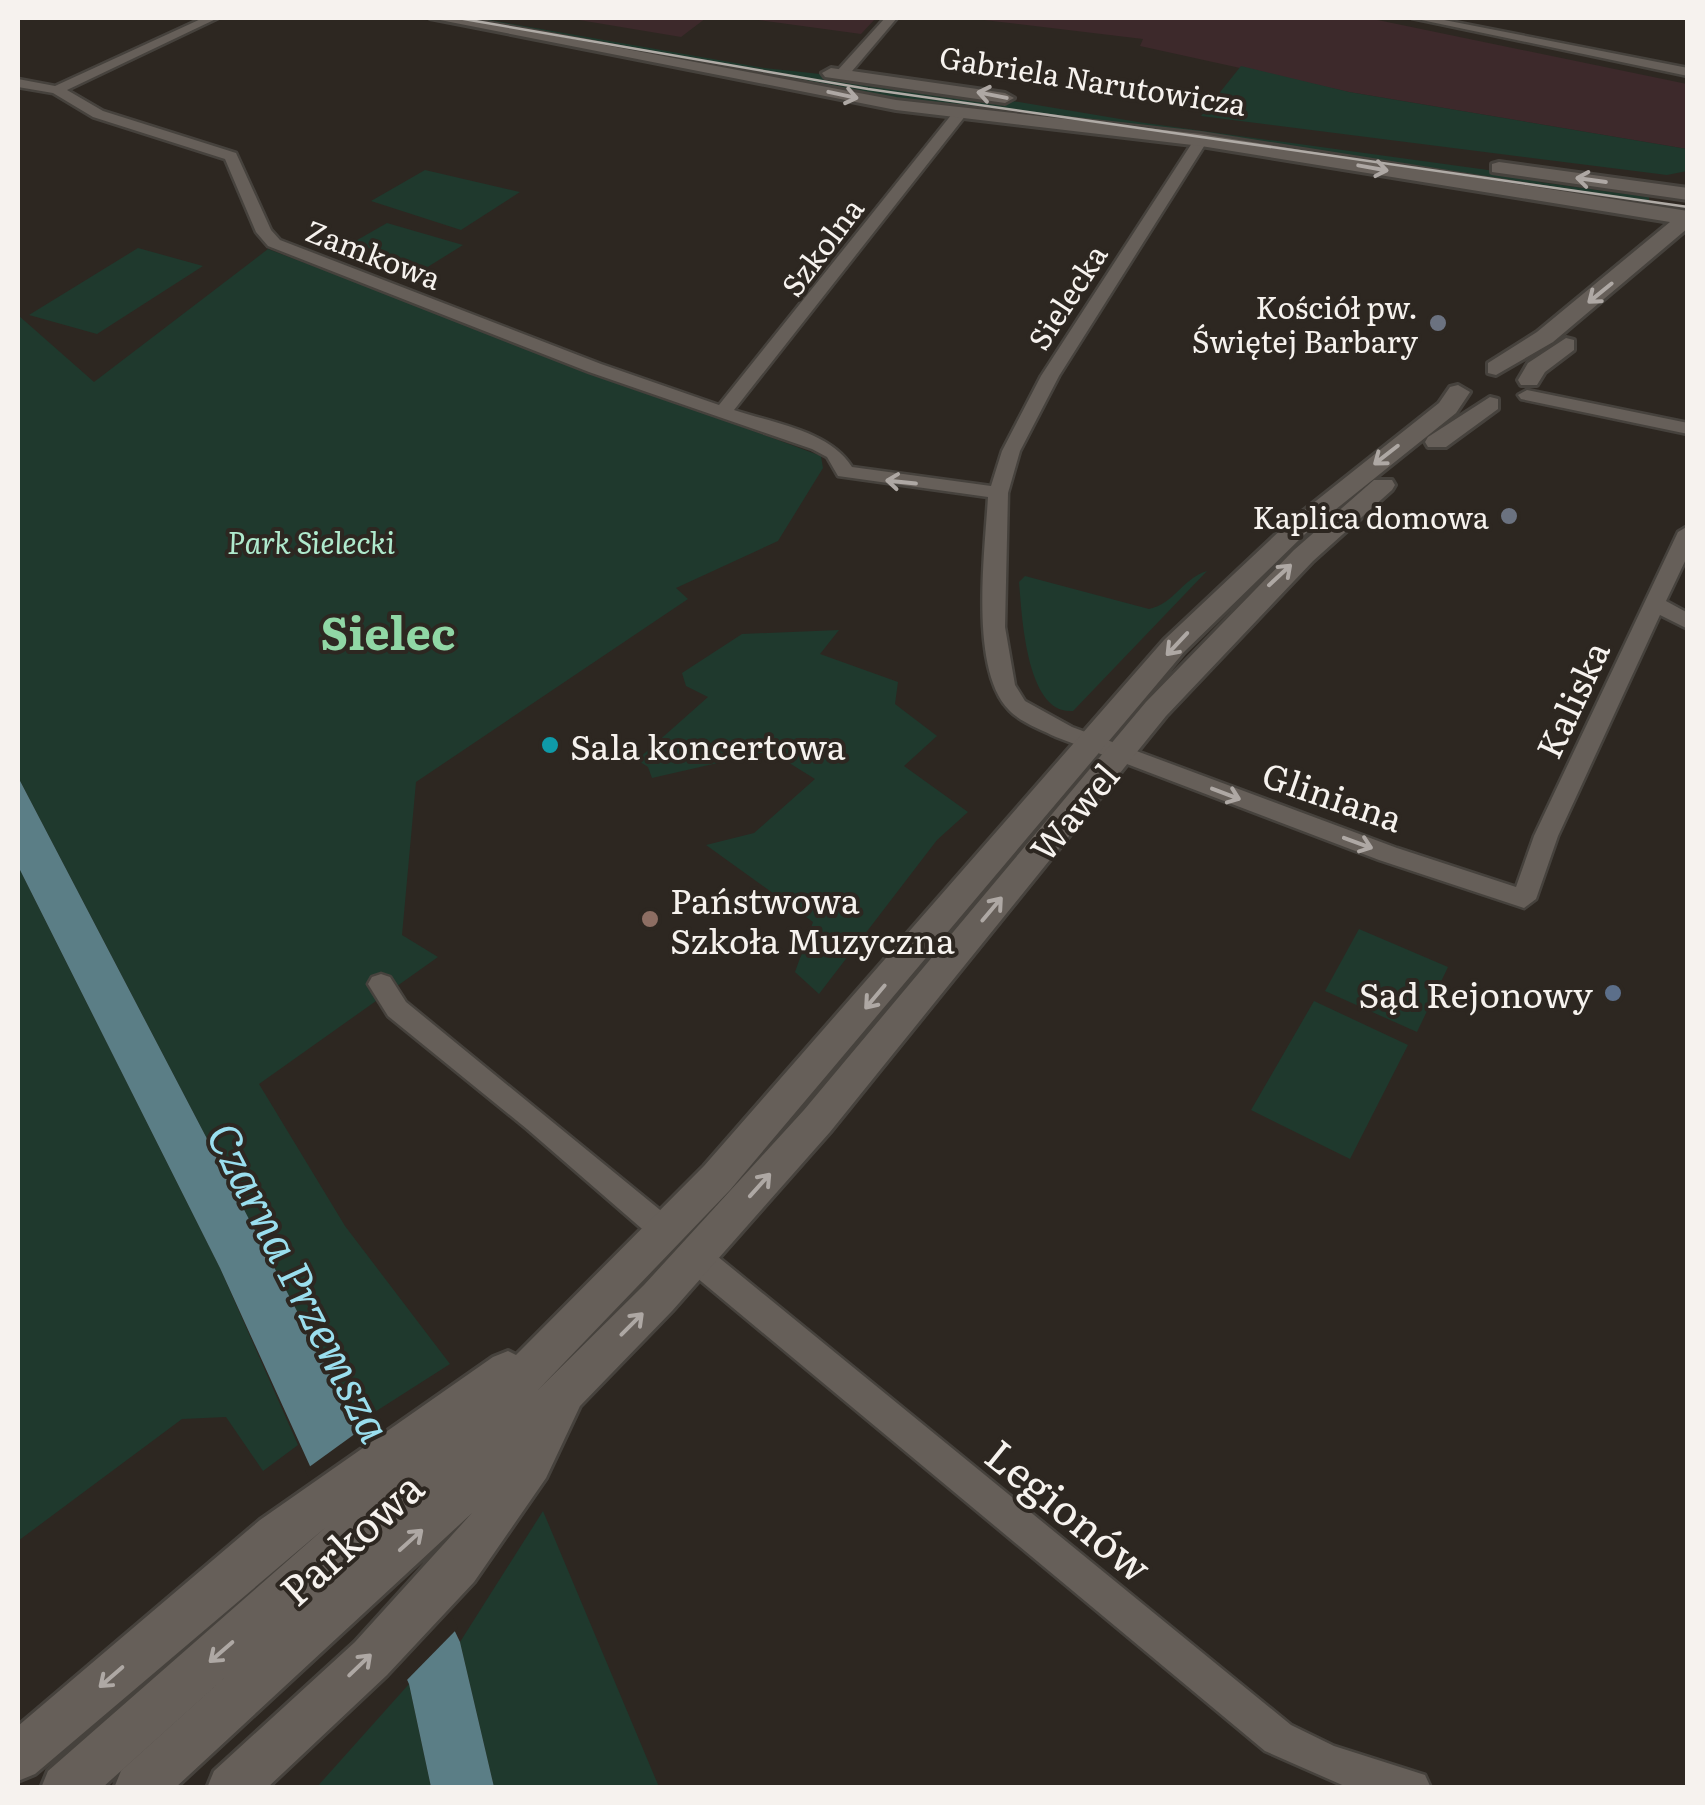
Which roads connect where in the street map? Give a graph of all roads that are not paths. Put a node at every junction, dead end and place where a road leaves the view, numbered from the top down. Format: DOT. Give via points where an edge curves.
graph roads {
  1 [pos="212,18"];
  2 [pos="438,18"];
  3 [pos="490,18"];
  4 [pos="891,18"];
  5 [pos="1418,18"];
  6 [pos="1688,72"];
  7 [pos="842,74"];
  8 [pos="18,83"];
  9 [pos="56,90"];
  10 [pos="961,112"];
  11 [pos="1201,140"];
  12 [pos="1688,194"];
  13 [pos="1586,204"];
  14 [pos="1687,218"];
  15 [pos="1654,249"];
  16 [pos="1616,309"];
  17 [pos="1474,375"];
  18 [pos="1528,387"];
  19 [pos="1490,404"];
  20 [pos="723,412"];
  21 [pos="1688,429"];
  22 [pos="998,493"];
  23 [pos="1688,532"];
  24 [pos="1656,604"];
  25 [pos="1688,622"];
  26 [pos="1107,746"];
  27 [pos="1524,899"];
  28 [pos="382,984"];
  29 [pos="681,1245"];
  30 [pos="567,1389"];
  31 [pos="429,1470"];
  32 [pos="306,1606"];
  33 [pos="18,1758"];
  34 [pos="65,1788"];
  35 [pos="138,1788"];
  36 [pos="231,1788"];
  37 [pos="1412,1788"];
  1 -- 9 [label="street"];
  2 -- 10 [label="street, Gabriela Narutowicza, one-way"];
  3 -- 7 [label="street, Gabriela Narutowicza"];
  4 -- 7 [label="street"];
  5 -- 6 [label="street"];
  12 -- 7 [label="street, Gabriela Narutowicza, one-way"];
  8 -- 9 [label="street, Zamkowa"];
  9 -- 20 [label="street, Zamkowa" via="98,114 232,156 274,244"];
  10 -- 11 [label="street, Gabriela Narutowicza"];
  10 -- 20 [label="street, Szkolna"];
  11 -- 13 [label="street, Gabriela Narutowicza, one-way"];
  11 -- 22 [label="street, Sielecka" via="1028,412"];
  13 -- 14 [label="street, Gabriela Narutowicza"];
  13 -- 15 [label="street, Gabriela Narutowicza" via="1645,227"];
  14 -- 15 [label="street, Wawel"];
  15 -- 17 [label="street, Wawel, one-way" via="1545,337"];
  16 -- 18 [label="street" via="1536,368"];
  17 -- 18 [label="street"];
  17 -- 19 [label="street"];
  17 -- 26 [label="street, Wawel, one-way" via="1448,408 1333,498 1174,646"];
  18 -- 19 [label="street"];
  18 -- 21 [label="street"];
  26 -- 19 [label="street, Wawel, one-way" via="1271,583"];
  22 -- 20 [label="street, one-way" via="860,478 844,472 834,453 819,445"];
  22 -- 26 [label="street, Sielecka" via="994,627 1004,685 1017,706 1038,720"];
  23 -- 24 [label="street, Kaliska"];
  24 -- 25 [label="street"];
  24 -- 27 [label="street, Kaliska" via="1546,836"];
  26 -- 27 [label="street, Gliniana, one-way"];
  26 -- 29 [label="street, Wawel" via="816,1122"];
  28 -- 29 [label="street, Legionów" via="397,1009"];
  30 -- 29 [label="street, Parkowa, one-way"];
  29 -- 31 [label="street, Parkowa" via="571,1329"];
  29 -- 37 [label="street, Legionów" via="1263,1726 1329,1762"];
  30 -- 31 [label="street, Parkowa"];
  36 -- 30 [label="street, one-way" via="439,1588 490,1530 539,1452"];
  31 -- 32 [label="street, Parkowa"];
  31 -- 33 [label="street, one-way" via="276,1536"];
  32 -- 34 [label="street, Parkowa, one-way"];
  32 -- 35 [label="street, Parkowa"];
}
